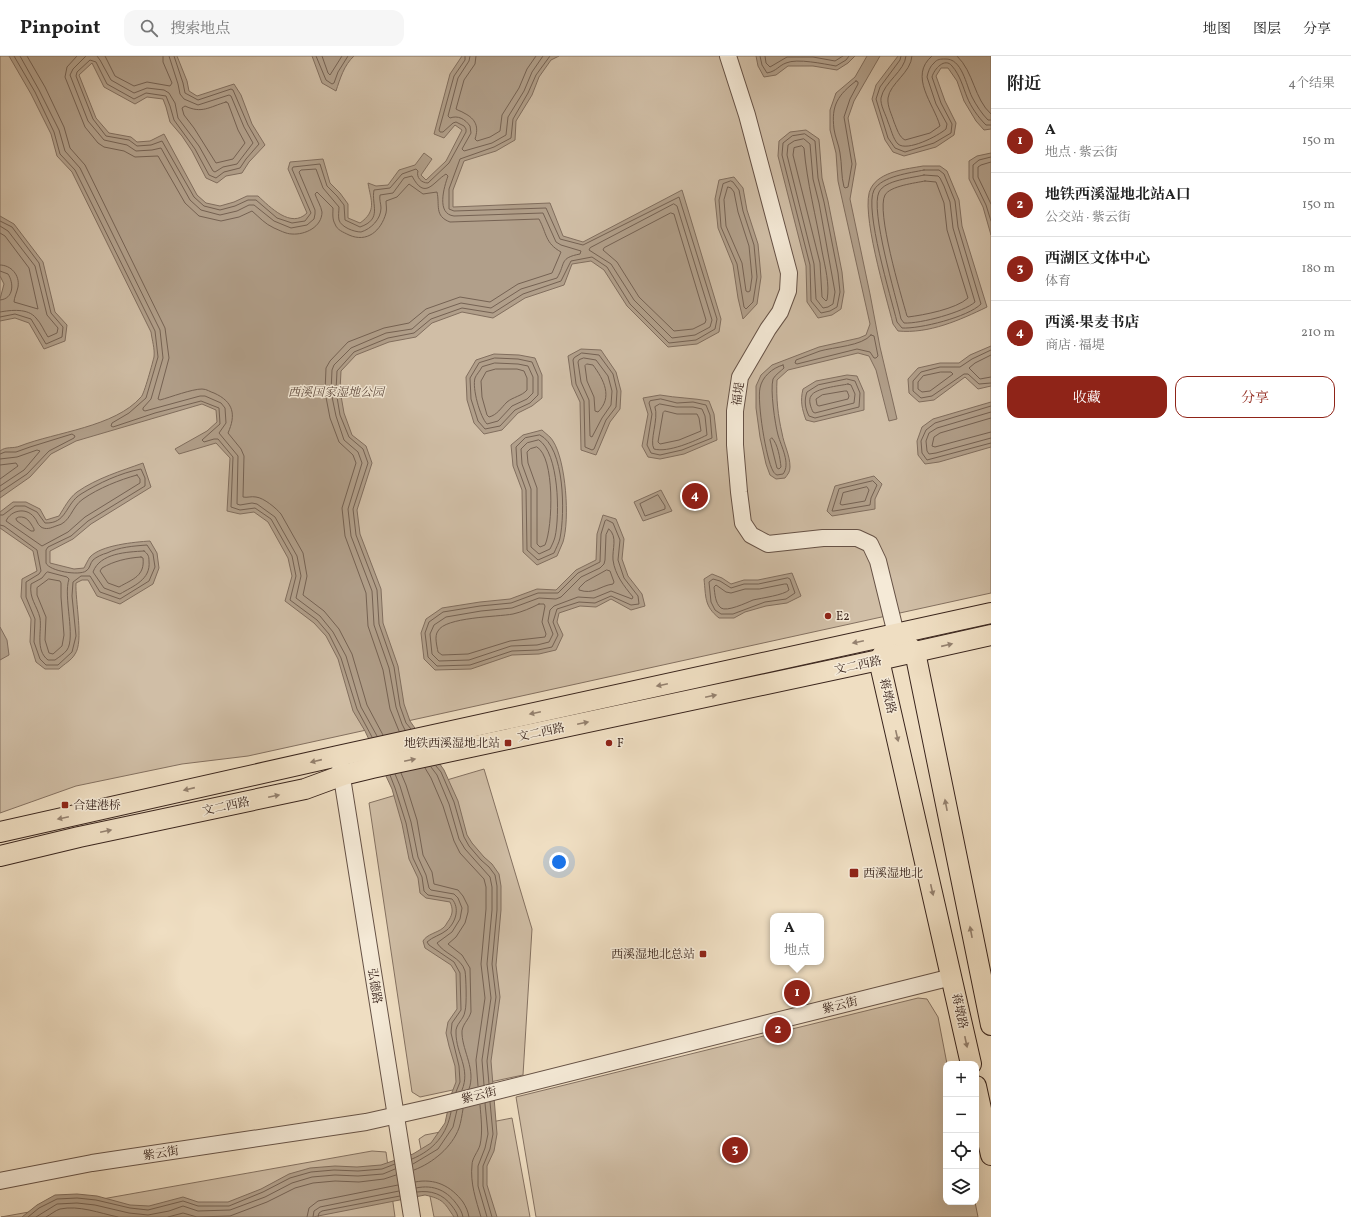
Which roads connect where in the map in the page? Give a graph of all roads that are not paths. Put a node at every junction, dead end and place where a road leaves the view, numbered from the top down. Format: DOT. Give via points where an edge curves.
graph roads {
  1 [pos="728,56"];
  2 [pos="991,613"];
  3 [pos="896,634"];
  4 [pos="991,635"];
  5 [pos="915,652"];
  6 [pos="879,660"];
  7 [pos="338,756"];
  8 [pos="370,759"];
  9 [pos="343,775"];
  10 [pos="0,832"];
  11 [pos="0,856"];
  12 [pos="985,964"];
  13 [pos="952,977"];
  14 [pos="991,1025"];
  15 [pos="970,1061"];
  16 [pos="978,1097"];
  17 [pos="395,1116"];
  18 [pos="991,1155"];
  19 [pos="0,1181"];
  20 [pos="412,1217"];
  1 -- 3 [label="street, 福堤" via="747,115 788,273 788,291 780,312 740,377 735,411 735,444 743,524 751,535 768,544 823,538 857,538 870,544 878,560"];
  2 -- 3 [label="main road, 文二西路"];
  3 -- 5 [label="main road"];
  3 -- 6 [label="main road"];
  3 -- 8 [label="main road, 文二西路, one-way" via="438,735"];
  5 -- 4 [label="main road, 文二西路, one-way"];
  5 -- 6 [label="main road, 文二西路"];
  12 -- 5 [label="main road, one-way"];
  8 -- 6 [label="main road, 文二西路, one-way" via="450,752"];
  6 -- 13 [label="main road, 蒋墩路, one-way"];
  7 -- 8 [label="main road, 文二西路"];
  7 -- 9 [label="street, 弘德路"];
  7 -- 10 [label="main road, 文二西路, one-way"];
  8 -- 9 [label="main road, 文二西路"];
  11 -- 9 [label="main road, 文二西路, one-way" via="305,789"];
  9 -- 17 [label="street, 弘德路"];
  12 -- 14 [label="main road"];
  13 -- 15 [label="main road, 蒋墩路, one-way"];
  13 -- 17 [label="street, 紫云街"];
  16 -- 18 [label="main road"];
  17 -- 19 [label="street, 紫云街" via="92,1163"];
  17 -- 20 [label="street, 弘德路"];
}
